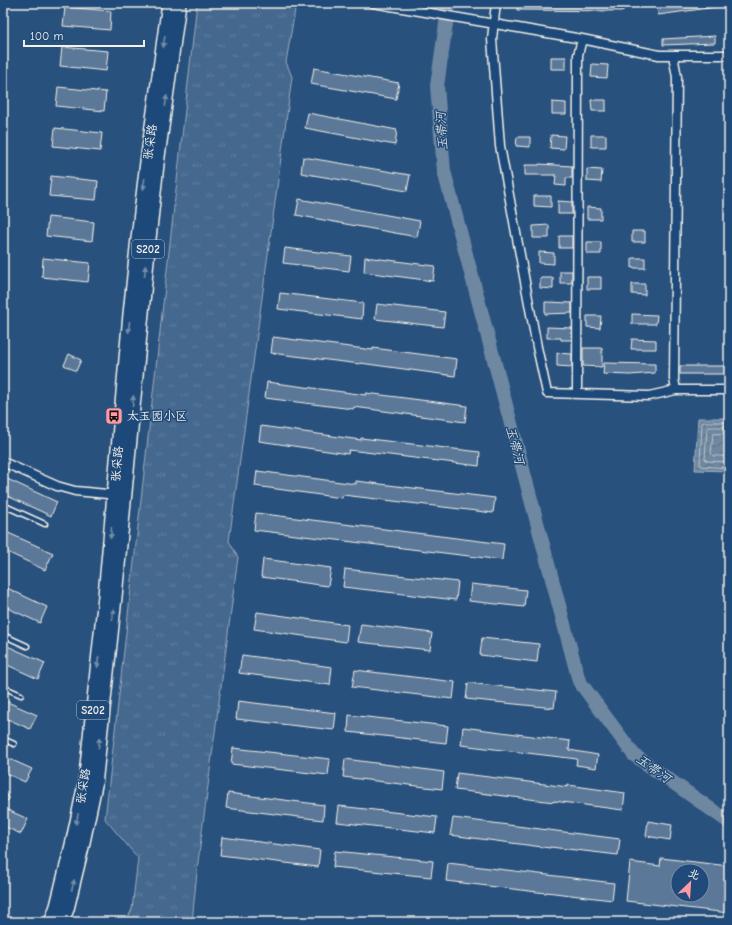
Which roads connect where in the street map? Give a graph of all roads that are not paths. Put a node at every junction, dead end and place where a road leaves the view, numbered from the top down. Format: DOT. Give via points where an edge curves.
graph roads {
  1 [pos="169,3"];
  2 [pos="179,3"];
  3 [pos="373,3"];
  4 [pos="496,3"];
  5 [pos="493,23"];
  6 [pos="582,39"];
  7 [pos="673,55"];
  8 [pos="729,56"];
  9 [pos="676,390"];
  10 [pos="729,390"];
  11 [pos="577,394"];
  12 [pos="3,462"];
  13 [pos="119,495"];
  14 [pos="3,506"];
  15 [pos="45,524"];
  16 [pos="3,635"];
  17 [pos="27,646"];
  18 [pos="3,687"];
  19 [pos="21,695"];
  20 [pos="3,739"];
  21 [pos="14,744"];
  22 [pos="51,922"];
  23 [pos="62,922"];
  1 -- 13 [label="main road, 张采路 / S202, one-way" via="147,162 130,314"];
  13 -- 2 [label="main road, 张采路 / S202, one-way" via="157,164"];
  3 -- 5 [label="street"];
  4 -- 5 [label="street"];
  5 -- 6 [label="street"];
  5 -- 11 [label="street" via="500,146 547,393"];
  6 -- 7 [label="street" via="659,55"];
  6 -- 11 [label="street" via="578,55"];
  7 -- 8 [label="street"];
  7 -- 9 [label="street" via="677,77 674,379"];
  9 -- 10 [label="street"];
  9 -- 11 [label="street" via="649,396"];
  12 -- 13 [label="street" via="62,488"];
  13 -- 22 [label="main road, 张采路 / S202, one-way" via="104,604 85,784"];
  23 -- 13 [label="main road, 张采路 / S202, one-way" via="95,785 115,597"];
  14 -- 15 [label="lane"];
  16 -- 17 [label="lane"];
  18 -- 19 [label="lane"];
  20 -- 21 [label="lane"];
}
